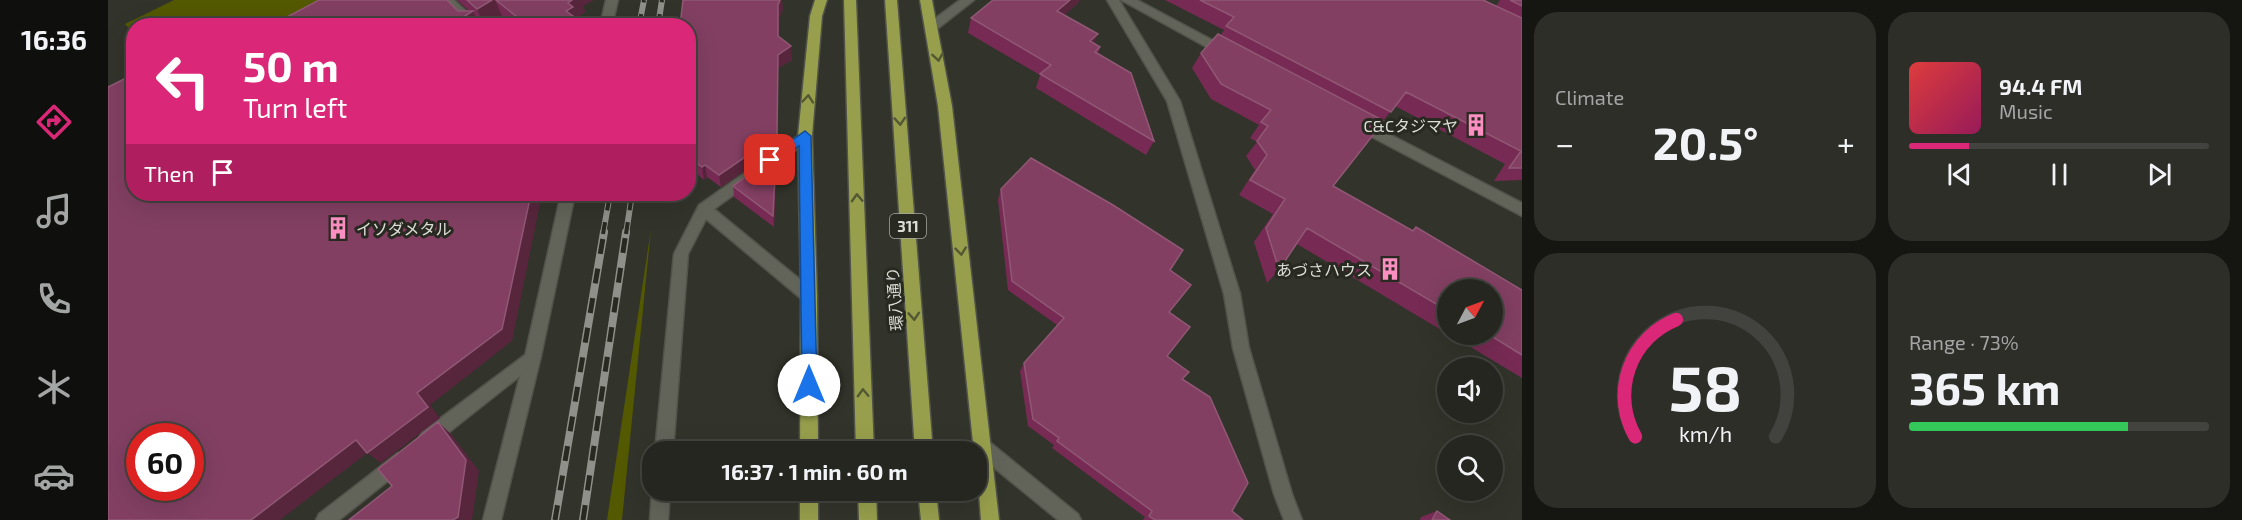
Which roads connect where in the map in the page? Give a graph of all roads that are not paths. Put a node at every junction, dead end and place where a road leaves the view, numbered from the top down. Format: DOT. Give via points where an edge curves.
graph roads {
  1 [pos="446,0"];
  2 [pos="612,0"];
  3 [pos="821,0"];
  4 [pos="850,0"];
  5 [pos="891,0"];
  6 [pos="926,0"];
  7 [pos="968,0"];
  8 [pos="1113,0"];
  9 [pos="1127,0"];
  10 [pos="467,18"];
  11 [pos="608,18"];
  12 [pos="933,26"];
  13 [pos="1242,61"];
  14 [pos="1346,116"];
  15 [pos="805,136"];
  16 [pos="566,201"];
  17 [pos="704,208"];
  18 [pos="1522,210"];
  19 [pos="809,296"];
  20 [pos="533,356"];
  21 [pos="665,441"];
  22 [pos="809,441"];
  23 [pos="865,441"];
  24 [pos="923,441"];
  25 [pos="980,441"];
  26 [pos="987,451"];
  27 [pos="987,495"];
  28 [pos="660,501"];
  29 [pos="809,501"];
  30 [pos="867,501"];
  31 [pos="928,501"];
  32 [pos="325,520"];
  33 [pos="492,520"];
  34 [pos="659,520"];
  35 [pos="809,520"];
  36 [pos="868,520"];
  37 [pos="930,520"];
  38 [pos="990,520"];
  39 [pos="1072,520"];
  40 [pos="1293,520"];
  1 -- 10 [label="street"];
  2 -- 11 [label="street"];
  15 -- 3 [label="main road, one-way" via="816,16"];
  23 -- 4 [label="main road, 環八通り, one-way"];
  5 -- 24 [label="main road, 環八通り / 311, one-way"];
  6 -- 12 [label="main road"];
  7 -- 12 [label="street"];
  8 -- 40 [label="street" via="1173,101 1232,294 1241,348"];
  9 -- 13 [label="street"];
  12 -- 25 [label="main road, one-way"];
  14 -- 18 [label="street"];
  15 -- 17 [label="street"];
  15 -- 19 [label="main road"];
  16 -- 20 [label="street"];
  17 -- 19 [label="street"];
  17 -- 21 [label="street" via="681,254"];
  19 -- 22 [label="main road"];
  20 -- 32 [label="street"];
  20 -- 33 [label="street"];
  26 -- 39 [label="street"];
  27 -- 38 [label="main road"];
  28 -- 34 [label="street"];
  29 -- 35 [label="main road"];
  30 -- 36 [label="main road"];
  31 -- 37 [label="main road"];
}
